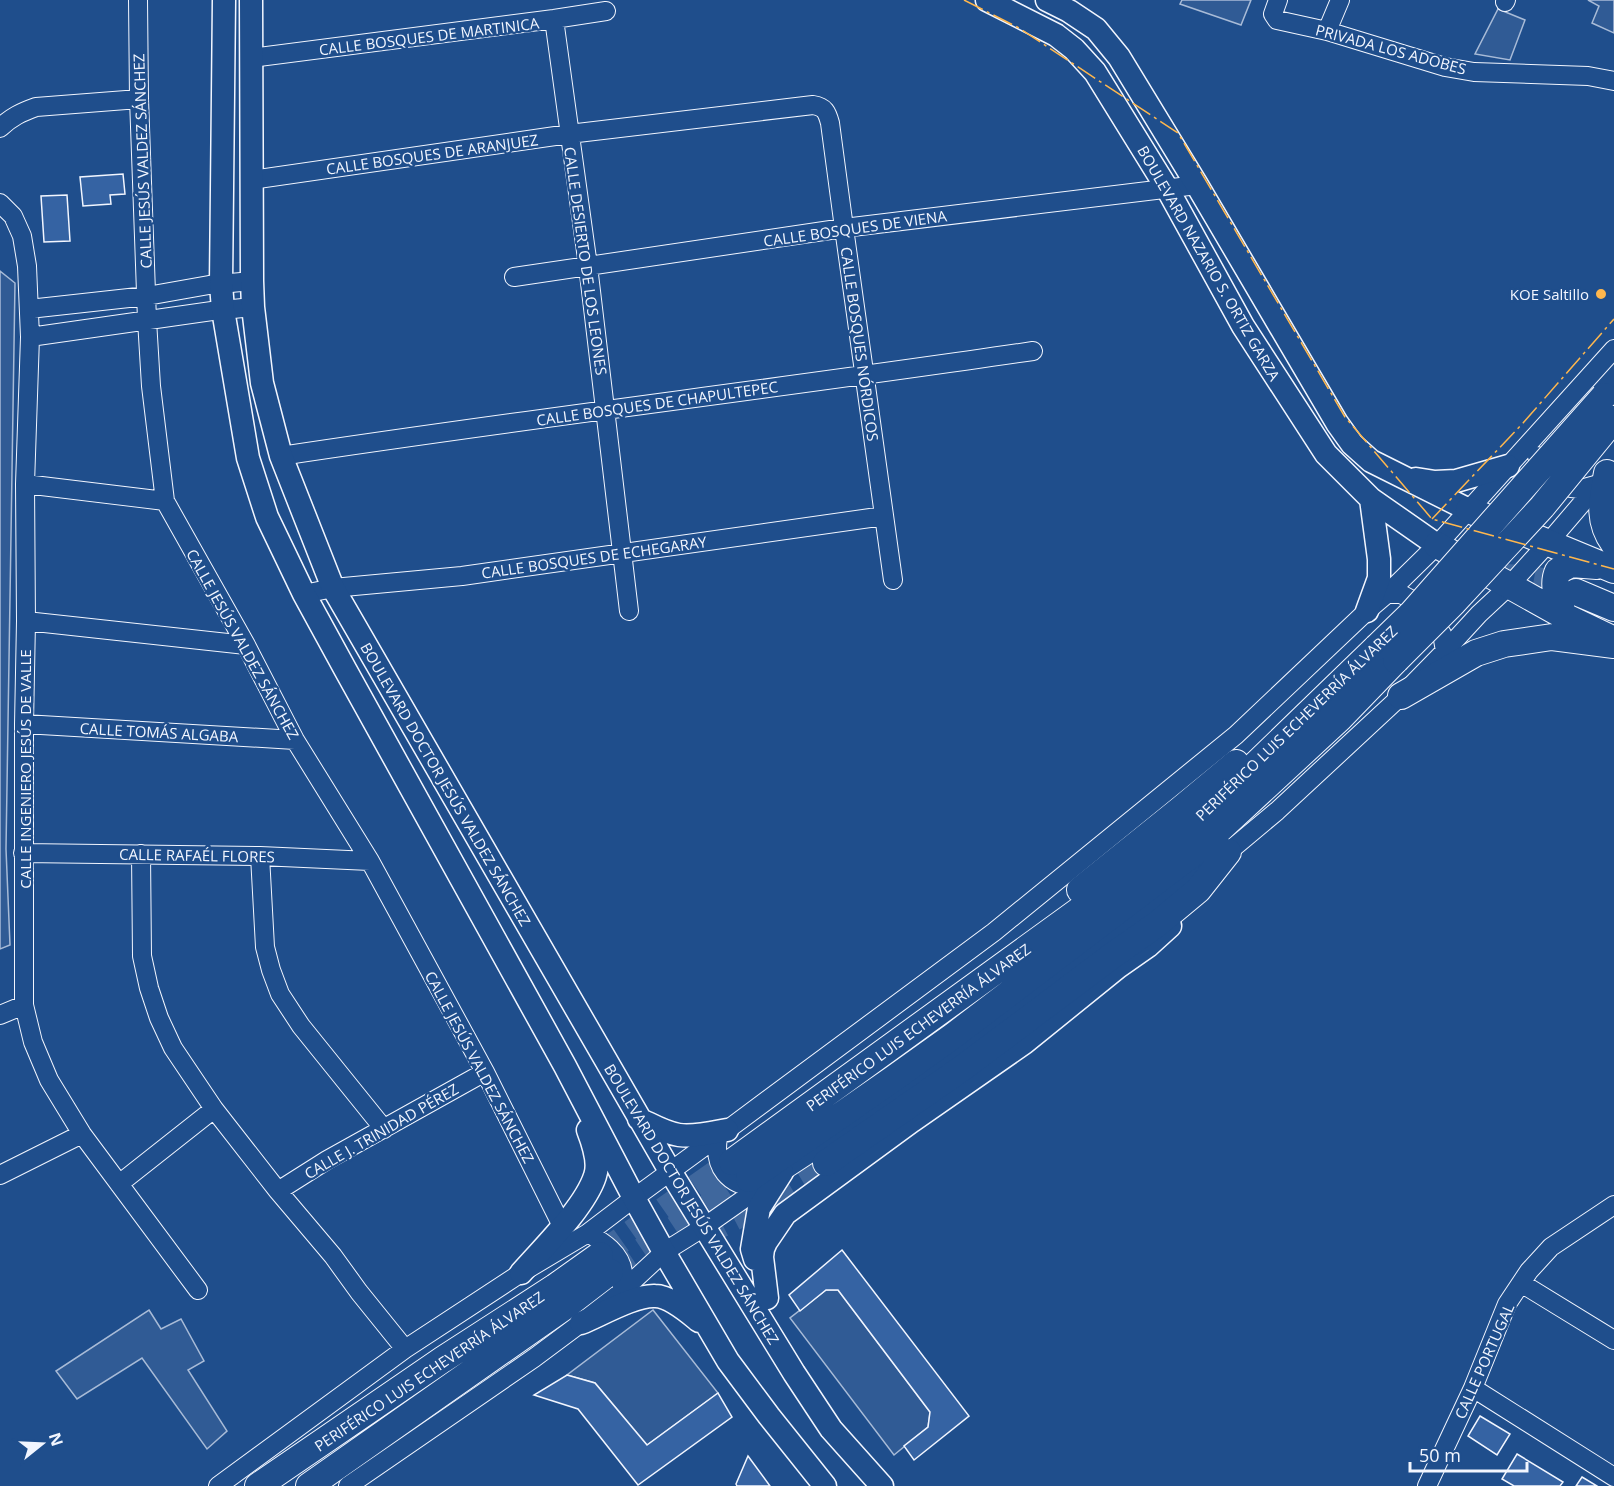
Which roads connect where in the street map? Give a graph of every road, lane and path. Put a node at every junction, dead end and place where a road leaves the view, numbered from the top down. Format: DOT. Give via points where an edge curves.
graph roads {
  1 [pos="138,0"];
  2 [pos="224,0"];
  3 [pos="251,0"];
  4 [pos="987,0"];
  5 [pos="1047,0"];
  6 [pos="1278,0"];
  7 [pos="1340,0"];
  8 [pos="606,11"];
  9 [pos="554,19"];
  10 [pos="1327,31"];
  11 [pos="251,58"];
  12 [pos="1614,81"];
  13 [pos="139,99"];
  14 [pos="826,110"];
  15 [pos="0,128"];
  16 [pos="569,134"];
  17 [pos="252,180"];
  18 [pos="1197,185"];
  19 [pos="1168,190"];
  20 [pos="0,203"];
  21 [pos="844,228"];
  22 [pos="588,266"];
  23 [pos="514,277"];
  24 [pos="252,280"];
  25 [pos="221,284"];
  26 [pos="147,296"];
  27 [pos="253,307"];
  28 [pos="28,309"];
  29 [pos="223,310"];
  30 [pos="147,320"];
  31 [pos="30,337"];
  32 [pos="1614,350"];
  33 [pos="1033,351"];
  34 [pos="865,376"];
  35 [pos="1614,385"];
  36 [pos="606,409"];
  37 [pos="1614,419"];
  38 [pos="1537,433"];
  39 [pos="281,456"];
  40 [pos="1508,466"];
  41 [pos="1607,474"];
  42 [pos="1402,476"];
  43 [pos="25,484"];
  44 [pos="1371,500"];
  45 [pos="165,501"];
  46 [pos="1469,510"];
  47 [pos="884,516"];
  48 [pos="1548,543"];
  49 [pos="1437,545"];
  50 [pos="622,554"];
  51 [pos="1612,561"];
  52 [pos="893,580"];
  53 [pos="1509,586"];
  54 [pos="333,588"];
  55 [pos="1576,592"];
  56 [pos="304,594"];
  57 [pos="1392,606"];
  58 [pos="1614,608"];
  59 [pos="629,611"];
  60 [pos="1367,611"];
  61 [pos="1564,616"];
  62 [pos="26,621"];
  63 [pos="1614,640"];
  64 [pos="246,645"];
  65 [pos="1614,645"];
  66 [pos="1445,651"];
  67 [pos="1387,654"];
  68 [pos="1401,696"];
  69 [pos="24,724"];
  70 [pos="295,740"];
  71 [pos="1228,852"];
  72 [pos="23,853"];
  73 [pos="1194,853"];
  74 [pos="141,854"];
  75 [pos="260,856"];
  76 [pos="370,861"];
  77 [pos="1191,897"];
  78 [pos="1059,975"];
  79 [pos="24,1005"];
  80 [pos="0,1015"];
  81 [pos="928,1019"];
  82 [pos="565,1066"];
  83 [pos="485,1072"];
  84 [pos="214,1109"];
  85 [pos="639,1119"];
  86 [pos="384,1129"];
  87 [pos="82,1134"];
  88 [pos="722,1134"];
  89 [pos="826,1163"];
  90 [pos="670,1171"];
  91 [pos="782,1172"];
  92 [pos="0,1175"];
  93 [pos="746,1177"];
  94 [pos="119,1184"];
  95 [pos="278,1191"];
  96 [pos="634,1198"];
  97 [pos="1614,1205"];
  98 [pos="562,1226"];
  99 [pos="704,1227"];
  100 [pos="664,1252"];
  101 [pos="607,1267"];
  102 [pos="521,1273"];
  103 [pos="1521,1283"];
  104 [pos="198,1290"];
  105 [pos="766,1298"];
  106 [pos="574,1314"];
  107 [pos="710,1331"];
  108 [pos="1614,1340"];
  109 [pos="405,1349"];
  110 [pos="794,1373"];
  111 [pos="1473,1388"];
  112 [pos="1614,1477"];
  113 [pos="218,1486"];
  114 [pos="258,1486"];
  115 [pos="309,1486"];
  116 [pos="348,1486"];
  117 [pos="825,1486"];
  118 [pos="882,1486"];
  119 [pos="1427,1486"];
  1 -- 13 [label="street, CALLE JESÚS VALDEZ SÁNCHEZ"];
  2 -- 25 [label="main road, BOULEVARD DOCTOR JESÚS VALDEZ SÁNCHEZ"];
  3 -- 11 [label="main road, BOULEVARD DOCTOR JESÚS VALDEZ SÁNCHEZ"];
  4 -- 19 [label="main road, BOULEVARD NAZARIO S. ORTIZ GARZA" via="1056,35 1074,49 1095,72"];
  5 -- 18 [label="main road, BOULEVARD NAZARIO S. ORTIZ GARZA" via="1096,29 1119,57"];
  6 -- 10 [label="street, PRIVADA LOS ADOBES" via="1273,14 1277,20"];
  7 -- 10 [label="street"];
  8 -- 9 [label="street, CALLE BOSQUES DE MARTINICA"];
  9 -- 11 [label="street, CALLE BOSQUES DE MARTINICA"];
  9 -- 16 [label="street, CALLE DESIERTO DE LOS LEONES"];
  10 -- 12 [label="street, PRIVADA LOS ADOBES" via="1444,67"];
  11 -- 17 [label="main road, BOULEVARD DOCTOR JESÚS VALDEZ SÁNCHEZ"];
  13 -- 15 [label="street" via="36,107 23,111"];
  13 -- 26 [label="street, CALLE JESÚS VALDEZ SÁNCHEZ"];
  14 -- 16 [label="street, CALLE BOSQUES DE ARANJUEZ" via="813,105"];
  14 -- 21 [label="street, CALLE BOSQUES NÓRDICOS"];
  16 -- 17 [label="street, CALLE BOSQUES DE ARANJUEZ"];
  16 -- 22 [label="street, CALLE DESIERTO DE LOS LEONES"];
  17 -- 24 [label="main road, BOULEVARD DOCTOR JESÚS VALDEZ SÁNCHEZ"];
  18 -- 19 [label="street, CALLE BOSQUES DE VIENA"];
  18 -- 42 [label="main road, BOULEVARD NAZARIO S. ORTIZ GARZA" via="1337,423 1352,444 1371,460"];
  19 -- 21 [label="street, CALLE BOSQUES DE VIENA"];
  19 -- 44 [label="main road, BOULEVARD NAZARIO S. ORTIZ GARZA" via="1243,326 1320,444"];
  20 -- 28 [label="street, CALLE INGENIERO JESÚS DE VALLE" via="22,236"];
  21 -- 22 [label="street, CALLE BOSQUES DE VIENA"];
  21 -- 34 [label="street, CALLE BOSQUES NÓRDICOS"];
  22 -- 23 [label="street, CALLE BOSQUES DE VIENA"];
  22 -- 36 [label="street, CALLE DESIERTO DE LOS LEONES"];
  24 -- 25 [label="street"];
  24 -- 27 [label="main road, BOULEVARD DOCTOR JESÚS VALDEZ SÁNCHEZ"];
  25 -- 26 [label="street"];
  25 -- 29 [label="main road, BOULEVARD DOCTOR JESÚS VALDEZ SÁNCHEZ"];
  26 -- 28 [label="street"];
  26 -- 30 [label="street, CALLE JESÚS VALDEZ SÁNCHEZ"];
  27 -- 29 [label="street"];
  27 -- 39 [label="main road, BOULEVARD DOCTOR JESÚS VALDEZ SÁNCHEZ" via="262,383"];
  28 -- 31 [label="street, CALLE INGENIERO JESÚS DE VALLE"];
  29 -- 30 [label="street"];
  29 -- 56 [label="main road, BOULEVARD DOCTOR JESÚS VALDEZ SÁNCHEZ" via="248,458 267,517"];
  30 -- 31 [label="street"];
  30 -- 45 [label="street, CALLE JESÚS VALDEZ SÁNCHEZ"];
  31 -- 43 [label="street, CALLE INGENIERO JESÚS DE VALLE"];
  32 -- 38 [label="street"];
  33 -- 34 [label="street, CALLE BOSQUES DE CHAPULTEPEC"];
  34 -- 36 [label="street, CALLE BOSQUES DE CHAPULTEPEC"];
  34 -- 47 [label="street, CALLE BOSQUES NÓRDICOS"];
  35 -- 67 [label="highway, PERIFÉRICO LUIS ECHEVERRÍA ÁLVAREZ, bridge" via="1419,604"];
  36 -- 39 [label="street, CALLE BOSQUES DE CHAPULTEPEC"];
  36 -- 50 [label="street, CALLE DESIERTO DE LOS LEONES"];
  37 -- 67 [label="highway, PERIFÉRICO LUIS ECHEVERRÍA ÁLVAREZ, bridge" via="1542,507 1454,602"];
  38 -- 40 [label="street"];
  38 -- 41 [label="street" via="1539,463 1546,473 1570,488 1581,489"];
  39 -- 54 [label="main road, BOULEVARD DOCTOR JESÚS VALDEZ SÁNCHEZ"];
  40 -- 42 [label="main road" via="1456,481"];
  40 -- 46 [label="street"];
  41 -- 48 [label="street"];
  41 -- 51 [label="highway" via="1601,506"];
  42 -- 46 [label="main road, BOULEVARD NAZARIO S. ORTIZ GARZA"];
  43 -- 45 [label="street"];
  43 -- 62 [label="street, CALLE INGENIERO JESÚS DE VALLE"];
  44 -- 49 [label="main road, BOULEVARD NAZARIO S. ORTIZ GARZA"];
  44 -- 60 [label="main road" via="1379,578"];
  45 -- 64 [label="street, CALLE JESÚS VALDEZ SÁNCHEZ"];
  46 -- 48 [label="highway, BOULEVARD NAZARIO S. ORTIZ GARZA"];
  46 -- 49 [label="street"];
  47 -- 50 [label="street, CALLE BOSQUES DE ECHEGARAY"];
  47 -- 52 [label="street, CALLE BOSQUES NÓRDICOS"];
  48 -- 51 [label="highway, BOULEVARD NAZARIO S. ORTIZ GARZA"];
  48 -- 53 [label="street"];
  49 -- 53 [label="highway, BOULEVARD NAZARIO S. ORTIZ GARZA"];
  49 -- 57 [label="street"];
  50 -- 54 [label="street, CALLE BOSQUES DE ECHEGARAY" via="462,576"];
  50 -- 59 [label="street, CALLE DESIERTO DE LOS LEONES"];
  51 -- 61 [label="highway" via="1571,564 1558,571 1555,584"];
  53 -- 61 [label="highway, BOULEVARD NAZARIO S. ORTIZ GARZA"];
  53 -- 66 [label="street"];
  54 -- 56 [label="street, CALLE BOSQUES DE ECHEGARAY"];
  54 -- 85 [label="main road, BOULEVARD DOCTOR JESÚS VALDEZ SÁNCHEZ"];
  55 -- 58 [label="highway"];
  56 -- 82 [label="main road, BOULEVARD DOCTOR JESÚS VALDEZ SÁNCHEZ"];
  57 -- 60 [label="street"];
  57 -- 66 [label="street" via="1401,594 1416,602 1442,634"];
  57 -- 81 [label="highway" via="1265,738 1058,908 961,980"];
  60 -- 88 [label="street" via="1236,735 994,932"];
  61 -- 63 [label="highway, BOULEVARD NAZARIO S. ORTIZ GARZA"];
  62 -- 64 [label="street"];
  62 -- 69 [label="street, CALLE INGENIERO JESÚS DE VALLE"];
  64 -- 70 [label="street, CALLE JESÚS VALDEZ SÁNCHEZ"];
  65 -- 68 [label="highway" via="1552,637 1504,645 1476,653"];
  66 -- 68 [label="street"];
  67 -- 73 [label="highway, PERIFÉRICO LUIS ECHEVERRÍA ÁLVAREZ" via="1339,719"];
  67 -- 81 [label="highway, PERIFÉRICO LUIS ECHEVERRÍA ÁLVAREZ" via="1128,875"];
  68 -- 71 [label="street"];
  69 -- 70 [label="street, CALLE TOMÁS ALGABA"];
  69 -- 72 [label="street, CALLE INGENIERO JESÚS DE VALLE"];
  70 -- 76 [label="street, CALLE JESÚS VALDEZ SÁNCHEZ"];
  71 -- 77 [label="highway"];
  71 -- 78 [label="street"];
  72 -- 74 [label="street, CALLE RAFAÉL FLORES"];
  72 -- 79 [label="street, CALLE INGENIERO JESÚS DE VALLE"];
  73 -- 78 [label="highway" via="1154,896"];
  73 -- 93 [label="highway, PERIFÉRICO LUIS ECHEVERRÍA ÁLVAREZ" via="910,1067"];
  74 -- 75 [label="street, CALLE RAFAÉL FLORES"];
  74 -- 84 [label="street" via="142,956 149,988 173,1048"];
  75 -- 76 [label="street, CALLE RAFAÉL FLORES"];
  75 -- 86 [label="street" via="265,947 280,993 301,1026"];
  76 -- 83 [label="street, CALLE JESÚS VALDEZ SÁNCHEZ"];
  77 -- 89 [label="highway" via="964,1067"];
  77 -- 105 [label="main road" via="1186,910 1148,946 1024,1043 785,1214 763,1249"];
  78 -- 91 [label="street" via="934,1070"];
  79 -- 80 [label="street"];
  79 -- 87 [label="street, CALLE INGENIERO JESÚS DE VALLE" via="40,1062"];
  81 -- 93 [label="highway, PERIFÉRICO LUIS ECHEVERRÍA ÁLVAREZ"];
  82 -- 96 [label="main road, BOULEVARD DOCTOR JESÚS VALDEZ SÁNCHEZ"];
  82 -- 98 [label="main road" via="590,1134 596,1174 582,1201"];
  83 -- 86 [label="street, CALLE J. TRINIDAD PÉREZ"];
  83 -- 98 [label="street, CALLE JESÚS VALDEZ SÁNCHEZ"];
  84 -- 94 [label="street"];
  84 -- 95 [label="street"];
  85 -- 88 [label="main road" via="680,1135"];
  85 -- 90 [label="main road, BOULEVARD DOCTOR JESÚS VALDEZ SÁNCHEZ"];
  86 -- 95 [label="street, CALLE J. TRINIDAD PÉREZ"];
  87 -- 92 [label="street"];
  87 -- 94 [label="street, CALLE INGENIERO JESÚS DE VALLE"];
  88 -- 90 [label="street"];
  88 -- 93 [label="street" via="716,1150 718,1162 734,1182 746,1187"];
  90 -- 96 [label="street"];
  90 -- 99 [label="main road, BOULEVARD DOCTOR JESÚS VALDEZ SÁNCHEZ"];
  91 -- 93 [label="street"];
  91 -- 105 [label="main road" via="759,1208 752,1249"];
  93 -- 99 [label="street"];
  94 -- 104 [label="street, CALLE INGENIERO JESÚS DE VALLE"];
  95 -- 109 [label="street"];
  96 -- 100 [label="main road, BOULEVARD DOCTOR JESÚS VALDEZ SÁNCHEZ"];
  96 -- 101 [label="street"];
  97 -- 103 [label="street, CALLE PORTUGAL" via="1551,1247"];
  98 -- 102 [label="main road"];
  99 -- 100 [label="street"];
  99 -- 110 [label="main road, BOULEVARD DOCTOR JESÚS VALDEZ SÁNCHEZ"];
  100 -- 101 [label="street"];
  100 -- 107 [label="main road, BOULEVARD DOCTOR JESÚS VALDEZ SÁNCHEZ"];
  101 -- 102 [label="street"];
  101 -- 106 [label="highway, PERIFÉRICO LUIS ECHEVERRÍA ÁLVAREZ"];
  101 -- 114 [label="highway, PERIFÉRICO LUIS ECHEVERRÍA ÁLVAREZ"];
  102 -- 109 [label="street"];
  103 -- 108 [label="street"];
  103 -- 111 [label="street, CALLE PORTUGAL"];
  105 -- 110 [label="main road"];
  106 -- 107 [label="main road" via="657,1296 679,1305"];
  106 -- 115 [label="highway, PERIFÉRICO LUIS ECHEVERRÍA ÁLVAREZ"];
  106 -- 116 [label="street" via="534,1358"];
  107 -- 117 [label="main road, BOULEVARD DOCTOR JESÚS VALDEZ SÁNCHEZ" via="728,1361"];
  109 -- 113 [label="street"];
  110 -- 118 [label="main road, BOULEVARD DOCTOR JESÚS VALDEZ SÁNCHEZ" via="831,1429"];
  111 -- 112 [label="street"];
  111 -- 119 [label="street, CALLE PORTUGAL"];
}
